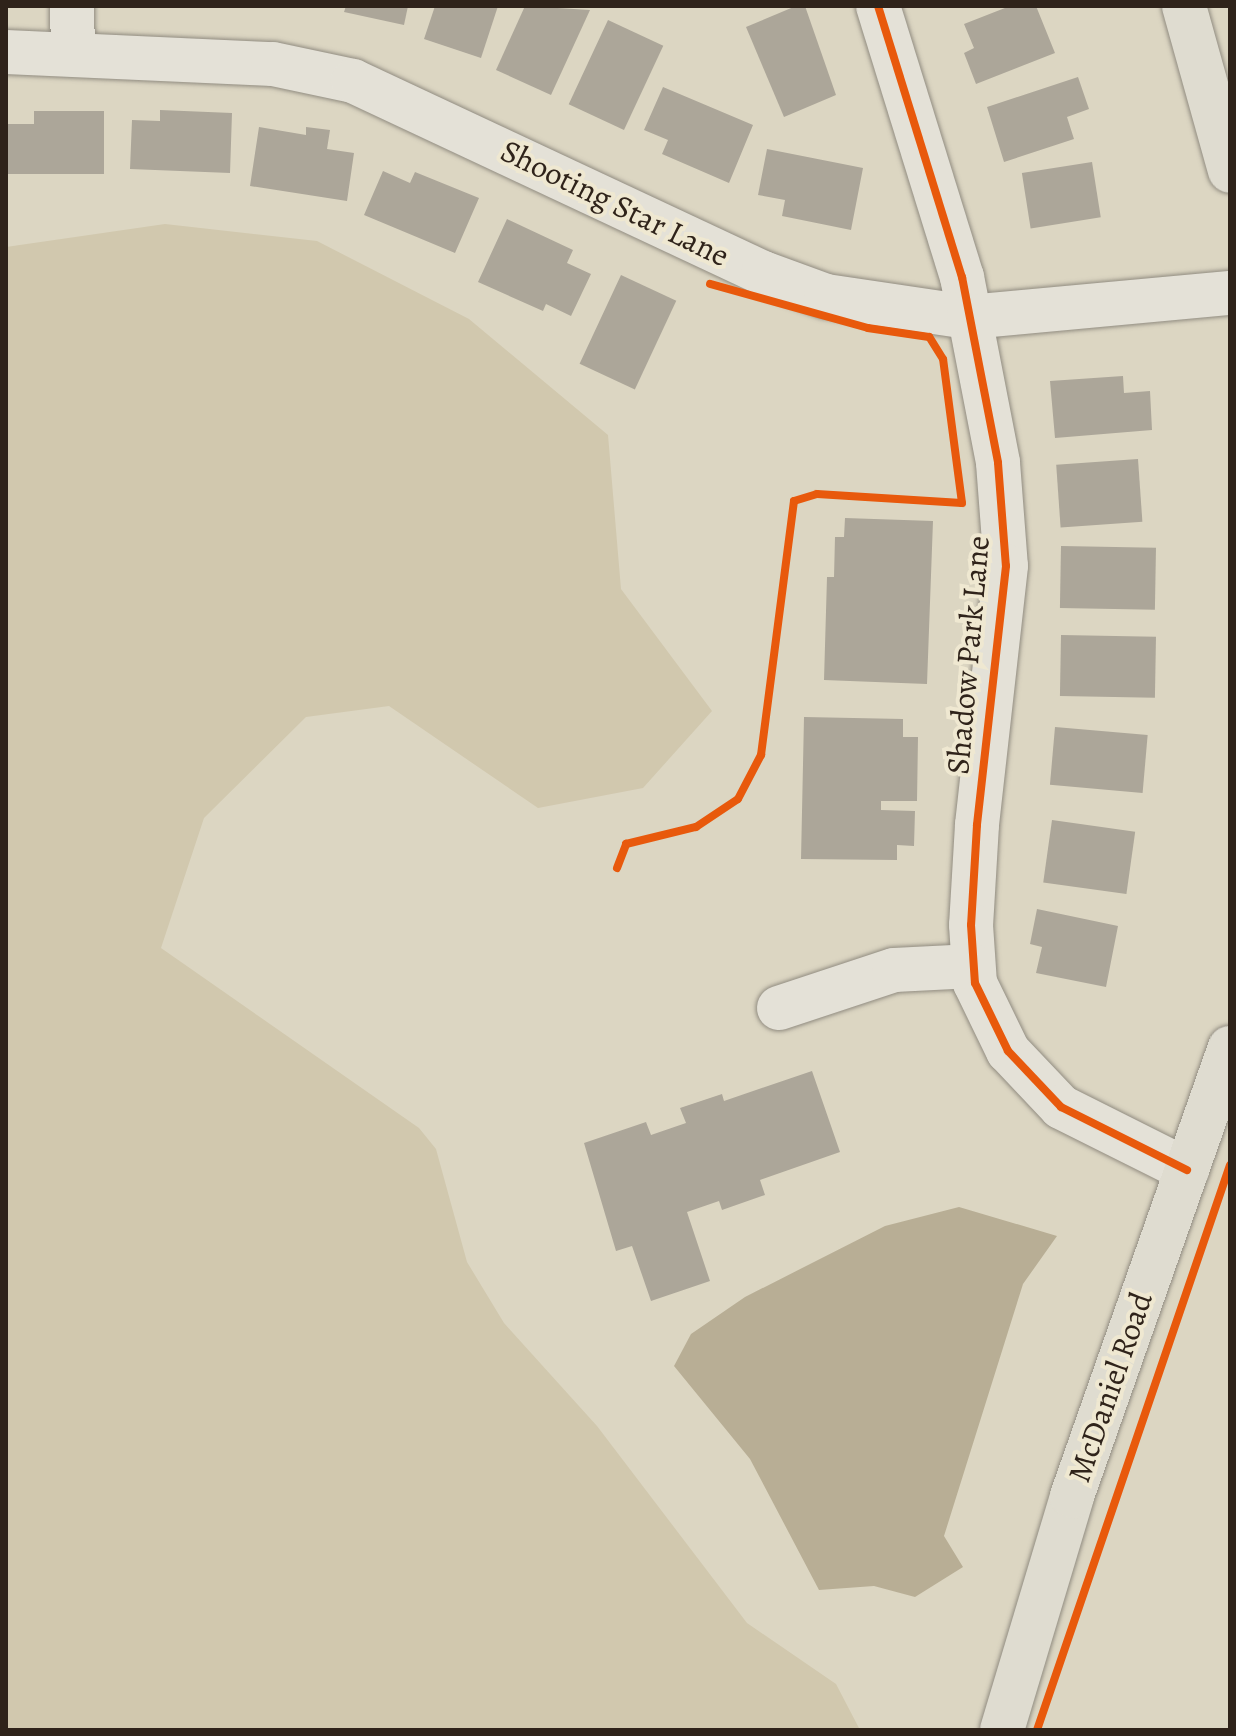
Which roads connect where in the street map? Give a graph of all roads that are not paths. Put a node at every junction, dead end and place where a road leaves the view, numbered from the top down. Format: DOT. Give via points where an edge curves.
graph roads {
  1 [pos="72,6"];
  2 [pos="878,6"];
  3 [pos="1184,6"];
  4 [pos="73,51"];
  5 [pos="6,52"];
  6 [pos="1230,171"];
  7 [pos="1230,293"];
  8 [pos="969,317"];
  9 [pos="973,966"];
  10 [pos="779,1008"];
  11 [pos="1230,1048"];
  12 [pos="1187,1170"];
  13 [pos="1002,1730"];
  1 -- 4 [label="street"];
  2 -- 8 [label="street, Shadow Park Lane" via="929,158"];
  3 -- 6 [label="main road"];
  4 -- 5 [label="street, Shooting Star Lane"];
  4 -- 8 [label="street, Shooting Star Lane" via="273,64 353,81 763,273 826,296"];
  7 -- 8 [label="street, Shooting Star Lane"];
  8 -- 9 [label="street, Shadow Park Lane" via="990,406 1006,566 977,825"];
  9 -- 10 [label="street" via="894,970"];
  9 -- 12 [label="street, Shadow Park Lane" via="984,1008 1008,1051 1043,1090 1082,1120"];
  11 -- 12 [label="main road, McDaniel Road"];
  12 -- 13 [label="main road, McDaniel Road" via="1072,1496"];
}
